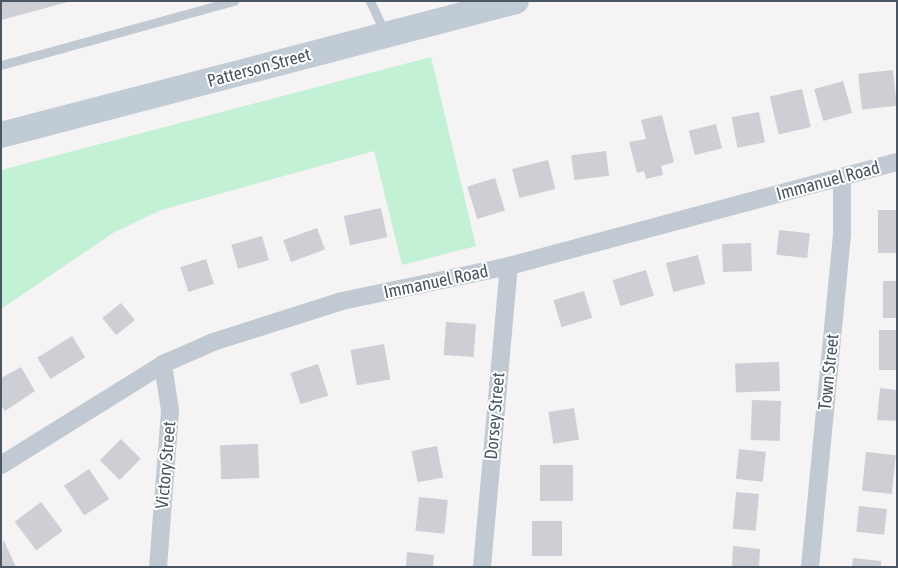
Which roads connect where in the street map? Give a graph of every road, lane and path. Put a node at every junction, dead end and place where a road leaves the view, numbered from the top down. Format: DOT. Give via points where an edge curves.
graph roads {
  1 [pos="234,1"];
  2 [pos="370,1"];
  3 [pos="516,1"];
  4 [pos="386,35"];
  5 [pos="1,65"];
  6 [pos="1,135"];
  7 [pos="897,162"];
  8 [pos="842,177"];
  9 [pos="509,266"];
  10 [pos="162,364"];
  11 [pos="1,465"];
  12 [pos="158,567"];
  13 [pos="482,567"];
  14 [pos="810,567"];
  1 -- 5 [label="lane"];
  2 -- 4 [label="lane"];
  3 -- 4 [label="main road, Patterson Street"];
  4 -- 6 [label="main road, Patterson Street"];
  7 -- 8 [label="street, Immanuel Road"];
  8 -- 9 [label="street, Immanuel Road"];
  8 -- 14 [label="street, Town Street" via="842,234"];
  9 -- 10 [label="street, Immanuel Road" via="342,301 213,342"];
  9 -- 13 [label="street, Dorsey Street"];
  10 -- 11 [label="street, Immanuel Road"];
  10 -- 12 [label="street, Victory Street" via="170,410"];
}
